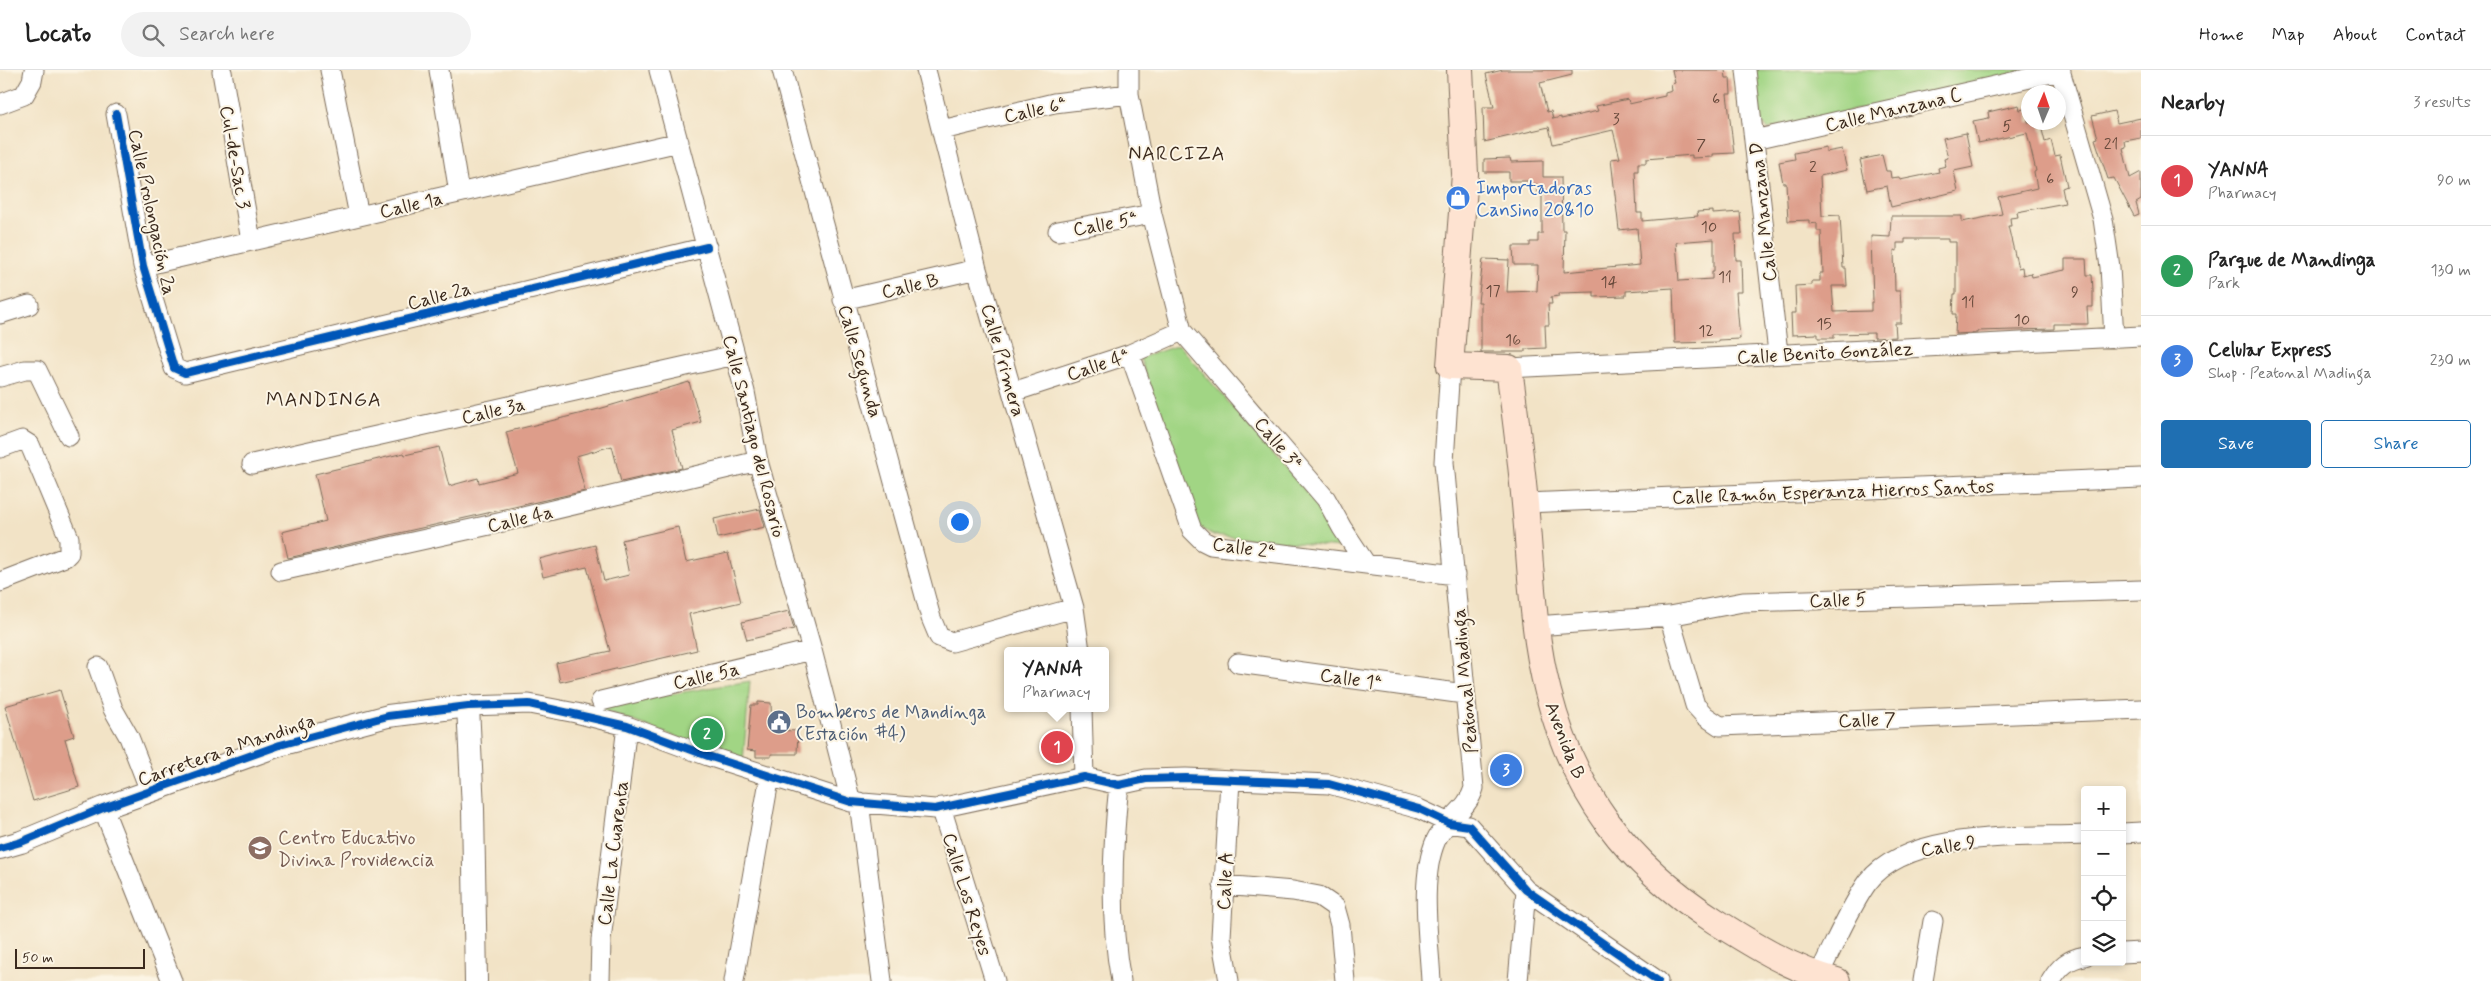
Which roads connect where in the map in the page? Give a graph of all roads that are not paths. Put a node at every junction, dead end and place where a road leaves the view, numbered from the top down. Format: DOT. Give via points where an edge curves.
graph roads {
  1 [pos="34,70"];
  2 [pos="330,70"];
  3 [pos="439,70"];
  4 [pos="659,70"];
  5 [pos="782,70"];
  6 [pos="926,70"];
  7 [pos="1129,70"];
  8 [pos="1460,70"];
  9 [pos="1746,70"];
  10 [pos="2060,71"];
  11 [pos="222,72"];
  12 [pos="1129,94"];
  13 [pos="0,104"];
  14 [pos="116,114"];
  15 [pos="942,130"];
  16 [pos="1754,140"];
  17 [pos="679,142"];
  18 [pos="459,193"];
  19 [pos="1152,214"];
  20 [pos="359,216"];
  21 [pos="1058,231"];
  22 [pos="251,241"];
  23 [pos="707,247"];
  24 [pos="143,266"];
  25 [pos="977,269"];
  26 [pos="843,300"];
  27 [pos="29,305"];
  28 [pos="0,314"];
  29 [pos="1182,331"];
  30 [pos="2141,336"];
  31 [pos="2114,338"];
  32 [pos="1778,353"];
  33 [pos="1130,354"];
  34 [pos="735,355"];
  35 [pos="1450,366"];
  36 [pos="1510,368"];
  37 [pos="179,372"];
  38 [pos="0,377"];
  39 [pos="1013,392"];
  40 [pos="69,436"];
  41 [pos="0,448"];
  42 [pos="758,461"];
  43 [pos="252,464"];
  44 [pos="2141,478"];
  45 [pos="1525,503"];
  46 [pos="1366,564"];
  47 [pos="281,570"];
  48 [pos="1455,575"];
  49 [pos="0,582"];
  50 [pos="2141,590"];
  51 [pos="1074,608"];
  52 [pos="1669,616"];
  53 [pos="1536,626"];
  54 [pos="1079,647"];
  55 [pos="812,650"];
  56 [pos="1238,663"];
  57 [pos="98,668"];
  58 [pos="1464,694"];
  59 [pos="601,701"];
  60 [pos="468,706"];
  61 [pos="2141,709"];
  62 [pos="1082,712"];
  63 [pos="627,726"];
  64 [pos="770,775"];
  65 [pos="1084,777"];
  66 [pos="1230,780"];
  67 [pos="1119,785"];
  68 [pos="150,791"];
  69 [pos="855,802"];
  70 [pos="941,807"];
  71 [pos="103,808"];
  72 [pos="1449,824"];
  73 [pos="2141,832"];
  74 [pos="2126,833"];
  75 [pos="2081,835"];
  76 [pos="0,848"];
  77 [pos="1223,885"];
  78 [pos="1526,890"];
  79 [pos="1933,922"];
  80 [pos="2141,952"];
  81 [pos="2126,953"];
  82 [pos="2081,957"];
  83 [pos="1828,979"];
  84 [pos="172,981"];
  85 [pos="476,981"];
  86 [pos="600,981"];
  87 [pos="734,981"];
  88 [pos="882,981"];
  89 [pos="995,981"];
  90 [pos="1121,981"];
  91 [pos="1229,981"];
  92 [pos="1345,981"];
  93 [pos="1431,981"];
  94 [pos="1518,981"];
  95 [pos="1658,981"];
  96 [pos="1923,981"];
  97 [pos="2051,981"];
  1 -- 13 [label="street" via="24,95"];
  2 -- 20 [label="street"];
  3 -- 18 [label="street"];
  4 -- 17 [label="street, Calle Santiago del Rosario"];
  5 -- 26 [label="street, Calle Segunda"];
  6 -- 15 [label="street, Calle Primera"];
  7 -- 12 [label="street"];
  8 -- 35 [label="main road" via="1465,174"];
  9 -- 16 [label="street, Calle Manzana D"];
  10 -- 16 [label="street, Calle Manzana C"];
  10 -- 31 [label="street" via="2103,219 2110,267"];
  11 -- 22 [label="street, Cul-de-Sac 3"];
  12 -- 15 [label="street, Calle 6ª" via="1054,103"];
  12 -- 19 [label="street"];
  14 -- 24 [label="street, Calle Prolongación 2a"];
  15 -- 25 [label="street, Calle Primera"];
  16 -- 32 [label="street, Calle Manzana D"];
  17 -- 18 [label="street, Calle 1a"];
  17 -- 23 [label="street, Calle Santiago del Rosario"];
  18 -- 20 [label="street, Calle 1a"];
  19 -- 21 [label="street, Calle 5ª"];
  19 -- 29 [label="street"];
  20 -- 22 [label="street, Calle 1a"];
  22 -- 24 [label="street, Calle 1a"];
  23 -- 34 [label="street, Calle Santiago del Rosario"];
  23 -- 37 [label="street, Calle 2a"];
  24 -- 37 [label="street, Calle Prolongación 2a" via="174,368"];
  25 -- 26 [label="street, Calle B"];
  25 -- 39 [label="street, Calle Primera"];
  26 -- 51 [label="street, Calle Segunda" via="939,637 952,642"];
  27 -- 28 [label="street"];
  29 -- 33 [label="street, Calle 4ª"];
  29 -- 46 [label="street, Calle 3ª" via="1326,499"];
  30 -- 31 [label="street, Calle Benito González"];
  31 -- 32 [label="street, Calle Benito González"];
  32 -- 36 [label="street, Calle Benito González"];
  33 -- 39 [label="street, Calle 4ª"];
  33 -- 46 [label="street, Calle 2ª" via="1196,536 1211,545"];
  34 -- 42 [label="street, Calle Santiago del Rosario"];
  34 -- 43 [label="street, Calle 3a"];
  35 -- 36 [label="main road"];
  35 -- 48 [label="street, Peatonal Madinga" via="1444,462"];
  36 -- 45 [label="main road, Avenida B"];
  38 -- 40 [label="street" via="37,370"];
  39 -- 51 [label="street, Calle Primera"];
  41 -- 49 [label="street" via="22,440 30,445 69,538 69,553 65,557"];
  42 -- 47 [label="street, Calle 4a" via="494,524"];
  42 -- 55 [label="street, Calle Santiago del Rosario"];
  44 -- 45 [label="street, Calle Ramón Esperanza Hierros Santos"];
  45 -- 53 [label="main road, Avenida B"];
  46 -- 48 [label="street, Calle 2ª"];
  48 -- 58 [label="street, Peatonal Madinga"];
  50 -- 52 [label="street, Calle 5" via="1743,602"];
  51 -- 54 [label="street, Calle Primera"];
  52 -- 53 [label="street, Calle 5"];
  52 -- 61 [label="street, Calle 7" via="1695,705 1720,726"];
  53 -- 83 [label="main road, Avenida B" via="1547,690 1563,742 1593,804 1635,858 1685,901 1737,935 1792,966"];
  55 -- 59 [label="street, Calle 5a"];
  55 -- 69 [label="street, Calle Santiago del Rosario"];
  56 -- 58 [label="street, Calle 1ª"];
  57 -- 68 [label="street"];
  58 -- 72 [label="street, Peatonal Madinga" via="1474,788 1471,800"];
  60 -- 63 [label="street" via="529,704"];
  60 -- 68 [label="street, Carretera a Mandinga" via="388,716 280,745"];
  60 -- 85 [label="street"];
  62 -- 65 [label="street"];
  63 -- 64 [label="street"];
  63 -- 86 [label="street, Calle La Cuarenta" via="601,940"];
  64 -- 69 [label="street"];
  64 -- 87 [label="street"];
  65 -- 67 [label="street"];
  65 -- 70 [label="street"];
  66 -- 67 [label="street" via="1156,779"];
  66 -- 72 [label="street" via="1328,784 1419,809"];
  66 -- 77 [label="street, Calle A"];
  67 -- 90 [label="street" via="1113,843 1116,953"];
  68 -- 71 [label="street, Carretera a Mandinga"];
  69 -- 70 [label="street"];
  69 -- 88 [label="street, Calle Santiago del Rosario"];
  70 -- 89 [label="street, Calle Los Reyes"];
  71 -- 76 [label="street, Carretera a Mandinga"];
  71 -- 84 [label="street"];
  72 -- 78 [label="street" via="1469,826"];
  72 -- 93 [label="street, Peatonal Madinga" via="1437,838 1430,861 1427,891"];
  73 -- 74 [label="street"];
  75 -- 83 [label="street, Calle 9" via="1960,840 1915,849 1886,864 1868,883"];
  77 -- 91 [label="street, Calle A" via="1221,937"];
  77 -- 92 [label="street" via="1293,890 1319,896 1335,907 1340,925"];
  78 -- 94 [label="street"];
  78 -- 95 [label="street"];
  79 -- 96 [label="street"];
  80 -- 81 [label="street"];
  82 -- 97 [label="street" via="2072,958 2058,968"];
}
